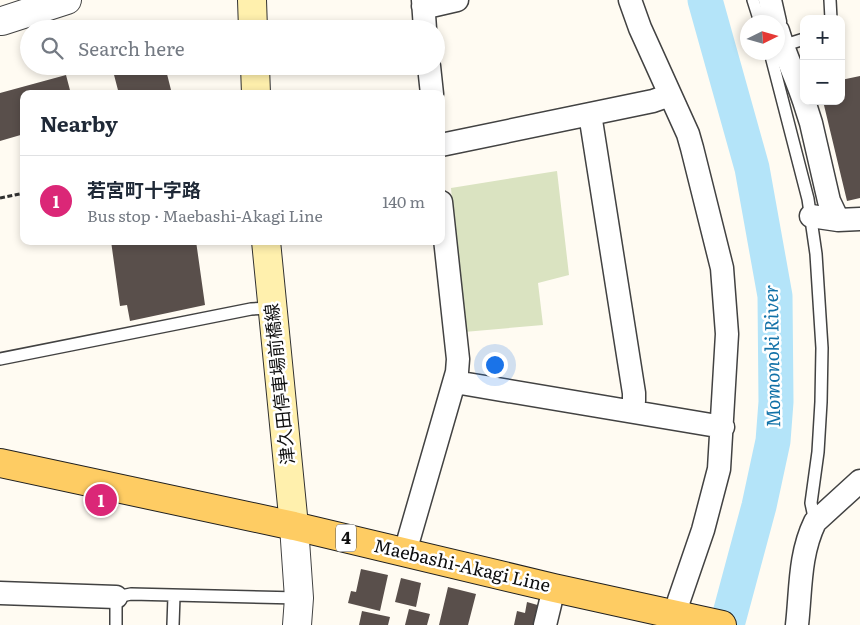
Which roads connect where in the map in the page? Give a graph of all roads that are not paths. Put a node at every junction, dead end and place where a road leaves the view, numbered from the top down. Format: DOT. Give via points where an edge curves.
graph roads {
  1 [pos="67,0"];
  2 [pos="252,0"];
  3 [pos="457,0"];
  4 [pos="630,0"];
  5 [pos="753,0"];
  6 [pos="770,0"];
  7 [pos="830,0"];
  8 [pos="423,3"];
  9 [pos="758,15"];
  10 [pos="773,15"];
  11 [pos="831,15"];
  12 [pos="253,20"];
  13 [pos="424,20"];
  14 [pos="1,21"];
  15 [pos="800,40"];
  16 [pos="785,42"];
  17 [pos="778,60"];
  18 [pos="785,60"];
  19 [pos="255,75"];
  20 [pos="430,75"];
  21 [pos="256,90"];
  22 [pos="432,90"];
  23 [pos="800,92"];
  24 [pos="670,95"];
  25 [pos="805,105"];
  26 [pos="590,114"];
  27 [pos="445,144"];
  28 [pos="811,216"];
  29 [pos="849,219"];
  30 [pos="445,239"];
  31 [pos="266,245"];
  32 [pos="272,308"];
  33 [pos="0,359"];
  34 [pos="455,382"];
  35 [pos="631,412"];
  36 [pos="723,427"];
  37 [pos="0,463"];
  38 [pos="860,481"];
  39 [pos="814,522"];
  40 [pos="294,526"];
  41 [pos="405,552"];
  42 [pos="554,588"];
  43 [pos="0,593"];
  44 [pos="174,596"];
  45 [pos="116,597"];
  46 [pos="299,598"];
  47 [pos="684,616"];
  48 [pos="116,625"];
  49 [pos="173,625"];
  50 [pos="297,625"];
  51 [pos="546,625"];
  52 [pos="722,625"];
  53 [pos="796,625"];
  1 -- 14 [label="street"];
  2 -- 12 [label="main road"];
  3 -- 8 [label="street" via="431,6"];
  4 -- 24 [label="street"];
  5 -- 9 [label="lane"];
  6 -- 10 [label="street"];
  7 -- 11 [label="lane"];
  8 -- 13 [label="street"];
  15 -- 16 [label="lane"];
  17 -- 28 [label="lane" via="780,86"];
  18 -- 23 [label="street"];
  19 -- 21 [label="main road"];
  20 -- 22 [label="street"];
  24 -- 26 [label="street"];
  24 -- 36 [label="street" via="692,148 722,268 728,334"];
  25 -- 29 [label="street" via="829,202"];
  26 -- 27 [label="street"];
  26 -- 35 [label="street" via="634,393"];
  28 -- 29 [label="street"];
  28 -- 39 [label="lane" via="822,348 818,452 811,504"];
  30 -- 34 [label="street" via="458,359"];
  31 -- 32 [label="main road, 津久田停車場前橋線"];
  32 -- 33 [label="lane" via="251,309"];
  32 -- 40 [label="main road, 津久田停車場前橋線"];
  34 -- 35 [label="street"];
  34 -- 41 [label="street"];
  35 -- 36 [label="street"];
  36 -- 47 [label="street" via="720,469 680,600"];
  37 -- 40 [label="main road, Maebashi-Akagi Line / 4"];
  38 -- 39 [label="street"];
  39 -- 53 [label="street" via="802,565"];
  40 -- 41 [label="main road, Maebashi-Akagi Line / 4"];
  40 -- 46 [label="street"];
  41 -- 42 [label="main road, Maebashi-Akagi Line / 4"];
  42 -- 47 [label="main road, Maebashi-Akagi Line / 4"];
  42 -- 51 [label="street"];
  43 -- 45 [label="street"];
  44 -- 45 [label="lane" via="131,594"];
  44 -- 46 [label="lane"];
  44 -- 49 [label="lane"];
  45 -- 48 [label="lane"];
  46 -- 50 [label="street"];
  47 -- 52 [label="main road, 4"];
}
